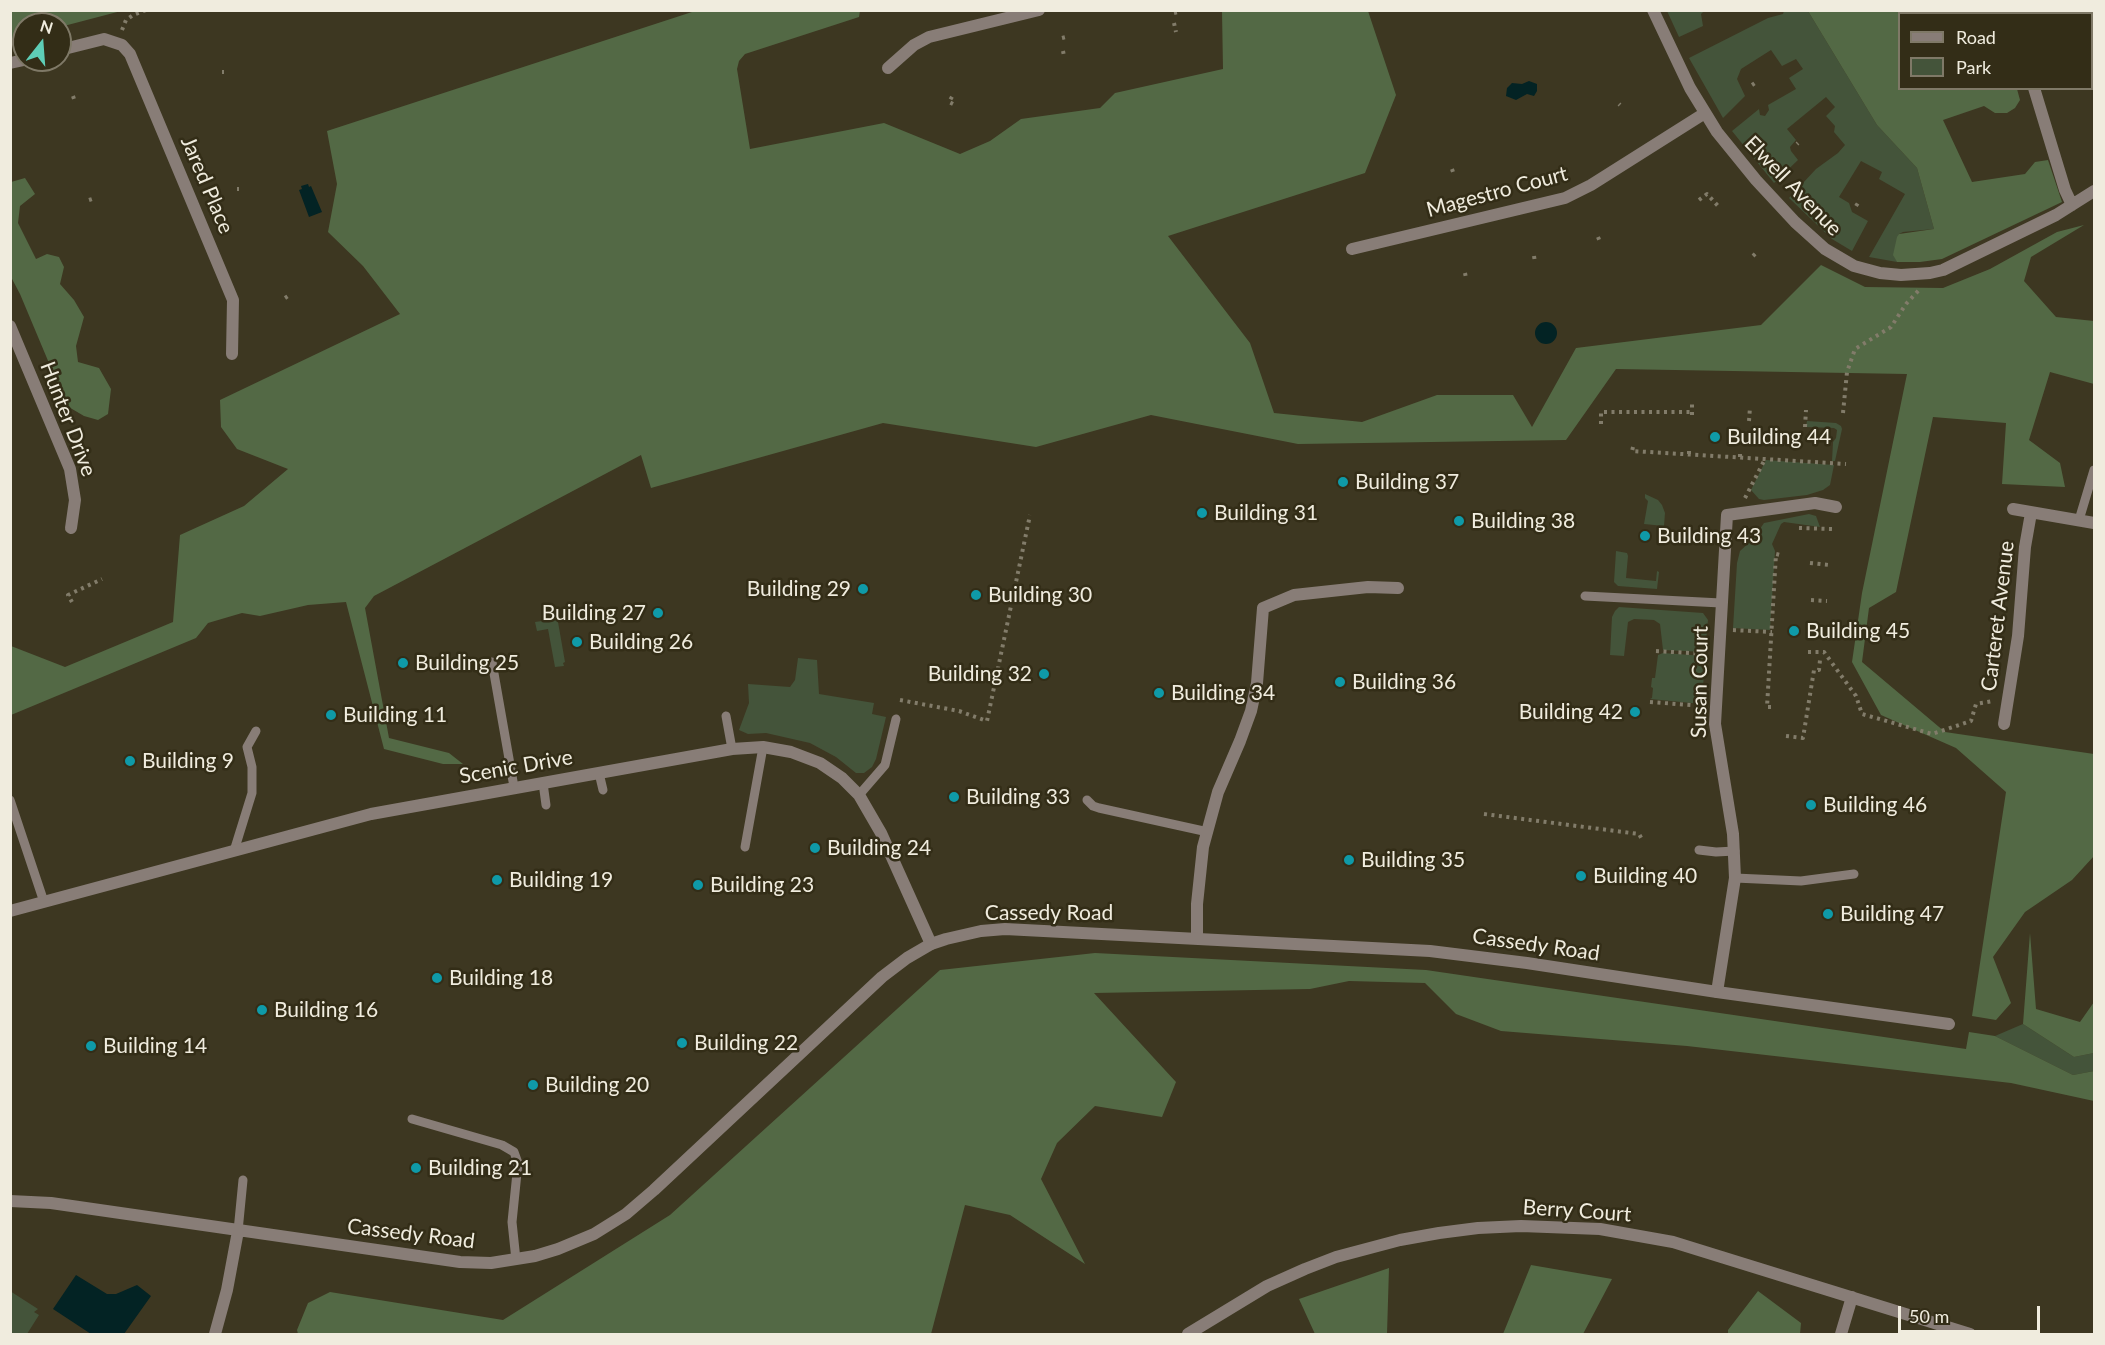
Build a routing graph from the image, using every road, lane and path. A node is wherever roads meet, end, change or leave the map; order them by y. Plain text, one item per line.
1 (147, 10) edge
2 (1039, 10) edge
3 (1653, 10) edge
4 (1174, 23) dead end
5 (1176, 32) dead end
6 (117, 42) junction
7 (72, 46) edge
8 (888, 68) dead end
9 (2035, 90) edge
10 (953, 95) dead end
11 (953, 104) dead end
12 (1704, 113) junction
13 (2094, 191) edge
14 (1699, 200) dead end
15 (2072, 205) junction
16 (1718, 206) dead end
17 (1352, 249) dead end
18 (1930, 273) junction
19 (10, 327) edge
20 (232, 354) dead end
21 (1692, 403) dead end
22 (1750, 407) dead end
23 (1806, 410) dead end
24 (1843, 413) dead end
25 (1749, 421) dead end
26 (1601, 424) dead end
27 (1805, 427) dead end
28 (1633, 447) dead end
29 (1689, 447) dead end
30 (1740, 450) dead end
31 (1689, 454) junction
32 (1740, 457) junction
33 (1765, 459) junction
34 (1846, 464) dead end
35 (2094, 470) edge
36 (1836, 507) dead end
37 (2013, 509) dead end
38 (2031, 513) junction
39 (1737, 514) junction
40 (1030, 515) dead end
41 (2079, 520) junction
42 (2094, 523) edge
43 (71, 528) dead end
44 (1799, 528) dead end
45 (1832, 529) dead end
46 (1780, 555) dead end
47 (1810, 563) dead end
48 (1829, 565) dead end
49 (102, 579) dead end
50 (1398, 588) dead end
51 (1585, 596) dead end
52 (1811, 600) dead end
53 (72, 602) dead end
54 (1827, 602) dead end
55 (1721, 603) junction
56 (1773, 605) junction
57 (1780, 605) dead end
58 (1720, 629) junction
59 (1772, 632) junction
60 (1656, 651) dead end
61 (1808, 652) dead end
62 (1719, 655) junction
63 (1770, 657) junction
64 (1778, 657) dead end
65 (1823, 659) dead end
66 (492, 662) dead end
67 (2008, 698) junction
68 (900, 700) dead end
69 (1650, 702) dead end
70 (1716, 707) junction
71 (1771, 707) dead end
72 (726, 716) dead end
73 (896, 719) dead end
74 (2004, 724) dead end
75 (256, 731) dead end
76 (1786, 736) dead end
77 (763, 747) junction
78 (732, 749) junction
79 (599, 772) junction
80 (543, 783) junction
81 (514, 788) junction
82 (603, 790) dead end
83 (859, 795) junction
84 (10, 800) edge
85 (1087, 801) dead end
86 (546, 805) dead end
87 (1484, 814) dead end
88 (1208, 832) junction
89 (1643, 841) dead end
90 (745, 847) dead end
91 (1699, 850) dead end
92 (234, 851) junction
93 (1735, 851) junction
94 (1854, 874) dead end
95 (1735, 878) junction
96 (44, 902) junction
97 (10, 911) edge
98 (1197, 937) junction
99 (931, 944) junction
100 (1717, 992) junction
101 (1949, 1024) dead end
102 (412, 1119) dead end
103 (243, 1180) dead end
104 (10, 1201) edge
105 (238, 1231) junction
106 (516, 1260) junction
107 (1852, 1297) junction
108 (215, 1335) edge
109 (1188, 1335) edge
110 (1841, 1335) edge
111 (1970, 1335) edge

1 - 6 path
2 - 8 street
3 - 12 street, Elwell Avenue
4 - 5 path
6 - 7 street
6 - 20 street, Jared Place
9 - 15 street
10 - 11 path
12 - 17 street, Magestro Court
12 - 18 street, Elwell Avenue
13 - 15 street, Elwell Avenue
14 - 16 path
15 - 18 street, Elwell Avenue
18 - 24 path
19 - 43 street, Hunter Drive
21 - 26 path
22 - 25 path
23 - 27 path
28 - 31 path
29 - 31 path
30 - 32 path
31 - 32 path
32 - 33 path
33 - 34 path
33 - 39 path
35 - 41 lane
36 - 39 street
37 - 38 street
38 - 41 street
38 - 67 street, Carteret Avenue
39 - 55 street, Susan Court
40 - 68 path
41 - 42 street
44 - 45 path
46 - 56 path
47 - 48 path
49 - 53 path
50 - 88 street
51 - 55 lane
52 - 54 path
55 - 58 street, Susan Court
56 - 57 path
56 - 59 path
58 - 59 path
58 - 62 street, Susan Court
59 - 63 path
60 - 62 path
61 - 67 path
62 - 70 street, Susan Court
63 - 64 path
63 - 71 path
65 - 76 path
66 - 81 lane
67 - 74 street, Carteret Avenue
69 - 70 path
70 - 93 street, Susan Court
72 - 78 lane
73 - 83 lane
75 - 92 lane
77 - 78 street, Scenic Drive
77 - 83 street, Scenic Drive
77 - 90 lane
78 - 79 street, Scenic Drive
79 - 80 street, Scenic Drive
79 - 82 lane
80 - 81 street, Scenic Drive
80 - 86 lane
81 - 92 street, Scenic Drive
83 - 99 street, Scenic Drive
84 - 96 lane
85 - 88 lane
87 - 89 path
88 - 98 street
91 - 93 lane
92 - 96 street, Scenic Drive
93 - 95 street, Susan Court
94 - 95 lane
95 - 100 street, Susan Court
96 - 97 street, Scenic Drive
98 - 99 street, Cassedy Road
98 - 100 street, Cassedy Road
99 - 106 street, Cassedy Road
100 - 101 street, Cassedy Road
102 - 106 lane
103 - 105 lane
104 - 105 street, Cassedy Road
105 - 106 street, Cassedy Road
105 - 108 street
107 - 109 street, Berry Court
107 - 110 street
107 - 111 street, Berry Court

